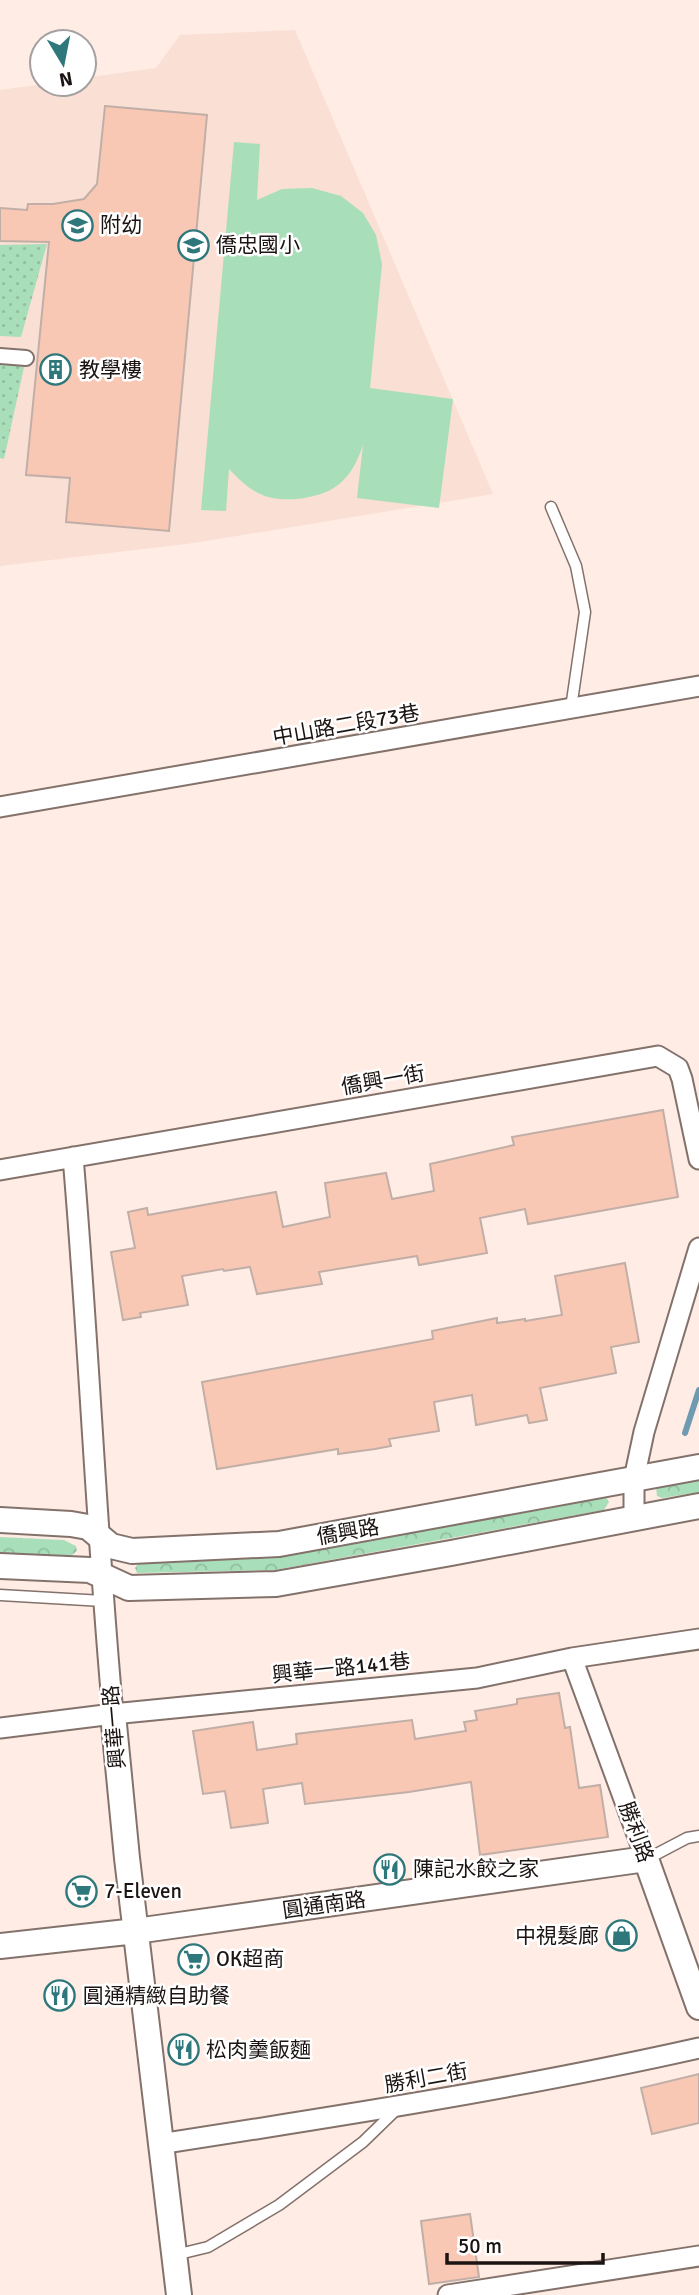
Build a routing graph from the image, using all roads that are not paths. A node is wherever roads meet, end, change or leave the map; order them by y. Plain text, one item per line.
1 (0, 356) edge
2 (26, 358) dead end
3 (551, 507) dead end
4 (699, 686) edge
5 (571, 709) junction
6 (0, 807) edge
7 (73, 1157) junction
8 (699, 1159) edge
9 (0, 1170) edge
10 (699, 1248) edge
11 (699, 1467) edge
12 (634, 1479) junction
13 (699, 1506) edge
14 (634, 1518) junction
15 (0, 1520) edge
16 (100, 1537) junction
17 (0, 1566) edge
18 (101, 1575) junction
19 (0, 1595) edge
20 (103, 1601) junction
21 (699, 1639) edge
22 (572, 1658) junction
23 (113, 1714) junction
24 (0, 1728) edge
25 (699, 1836) edge
26 (646, 1859) junction
27 (136, 1931) junction
28 (0, 1946) edge
29 (699, 2007) edge
30 (699, 2048) edge
31 (400, 2106) junction
32 (160, 2144) junction
33 (174, 2255) junction
34 (699, 2256) edge
35 (543, 2288) edge
36 (179, 2295) edge
37 (448, 2295) edge

1 - 2 street
3 - 5 lane
4 - 5 street, 中山路二段73巷
5 - 6 street, 中山路二段73巷
7 - 8 street, 僑興一街
7 - 9 street, 僑興一街
7 - 16 street, 興華一路
10 - 12 street
11 - 12 street, 僑興路
12 - 14 street
12 - 16 street, 僑興路
13 - 14 street, 僑興路
14 - 18 street, 僑興路
15 - 16 street, 僑興路
16 - 18 street, 興華一路
17 - 18 street, 僑興路
18 - 20 street, 興華一路
19 - 20 lane
20 - 23 street, 興華一路
21 - 22 street, 興華一路141巷
22 - 23 street, 興華一路141巷
22 - 26 street, 勝利路
23 - 24 street, 興華一路141巷
23 - 27 street, 興華一路
25 - 26 lane
26 - 27 street, 圓通南路
26 - 29 street, 勝利路
27 - 28 street, 圓通南路
27 - 32 street, 興華一路
30 - 31 street, 勝利二街
31 - 32 street, 勝利二街
31 - 33 lane
32 - 33 street, 興華一路
33 - 36 street, 興華一路
34 - 35 street
35 - 37 street

